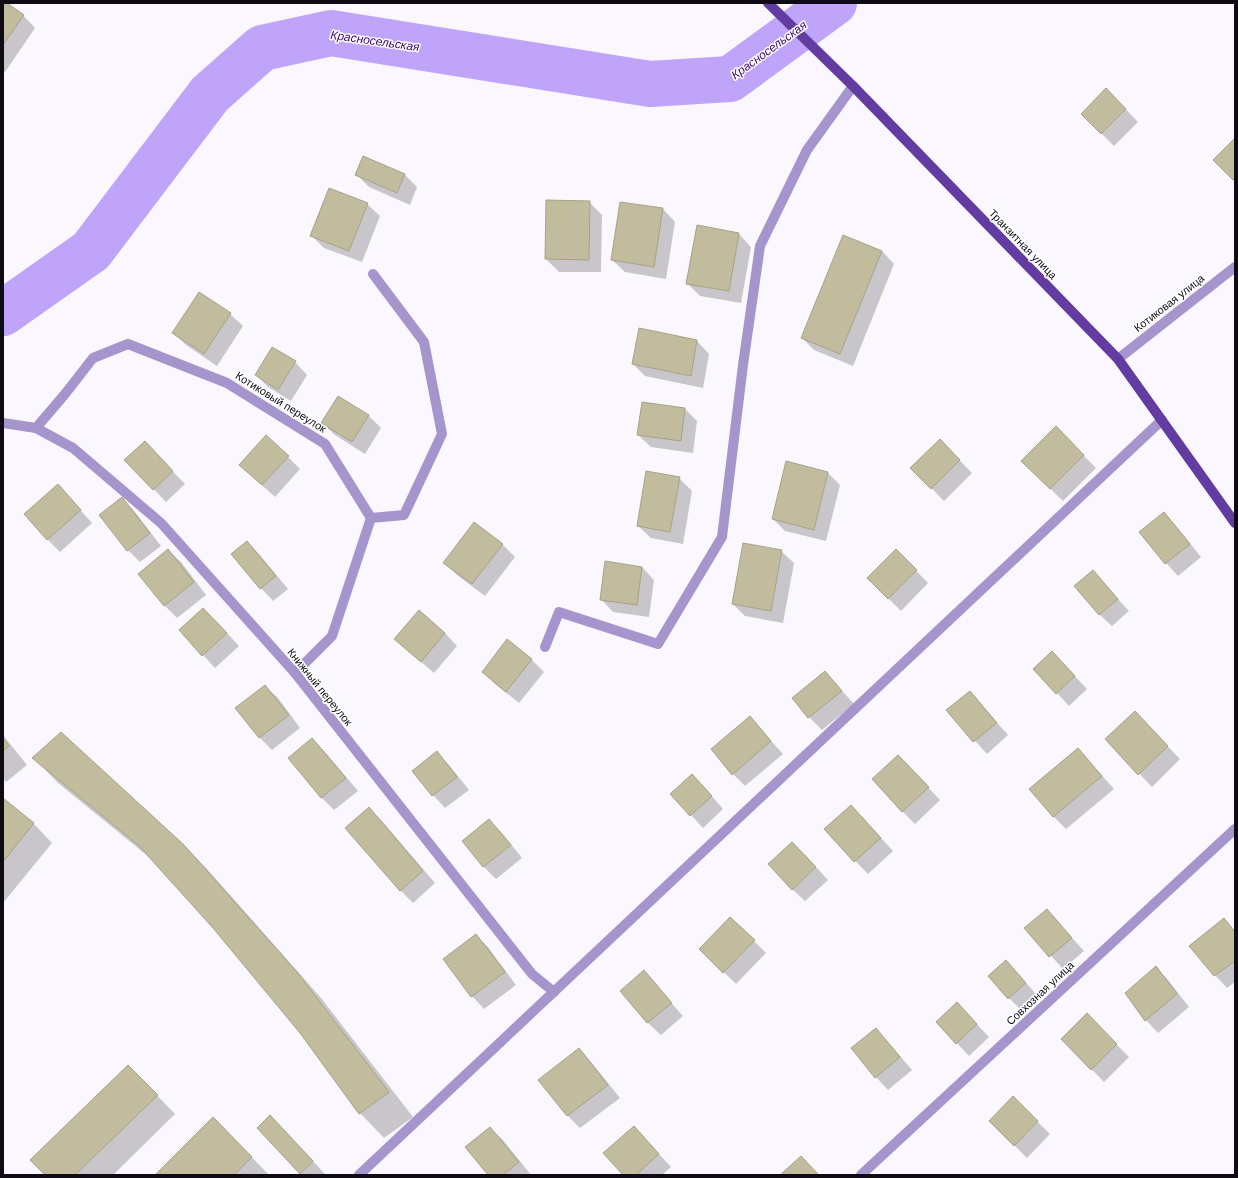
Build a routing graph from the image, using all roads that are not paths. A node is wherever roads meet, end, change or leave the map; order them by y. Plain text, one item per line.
1 (768, 3) edge
2 (853, 86) junction
3 (1235, 267) edge
4 (373, 274) dead end
5 (1118, 359) junction
6 (1162, 420) junction
7 (3, 423) edge
8 (36, 428) junction
9 (371, 518) junction
10 (1235, 523) edge
11 (545, 647) dead end
12 (295, 673) junction
13 (1235, 829) edge
14 (554, 992) junction
15 (359, 1175) edge
16 (861, 1175) edge

1 - 2 main road, Транзитная улица
2 - 5 main road, Транзитная улица
2 - 11 street
3 - 5 street, Котиковая улица
4 - 9 street
5 - 6 main road, Транзитная улица
6 - 10 main road, Транзитная улица
6 - 14 street
7 - 8 street
8 - 9 street, Котиковый переулок
8 - 12 street, Книжный переулок
9 - 12 street
12 - 14 street, Книжный переулок
13 - 16 street, Совхозная улица
14 - 15 street

